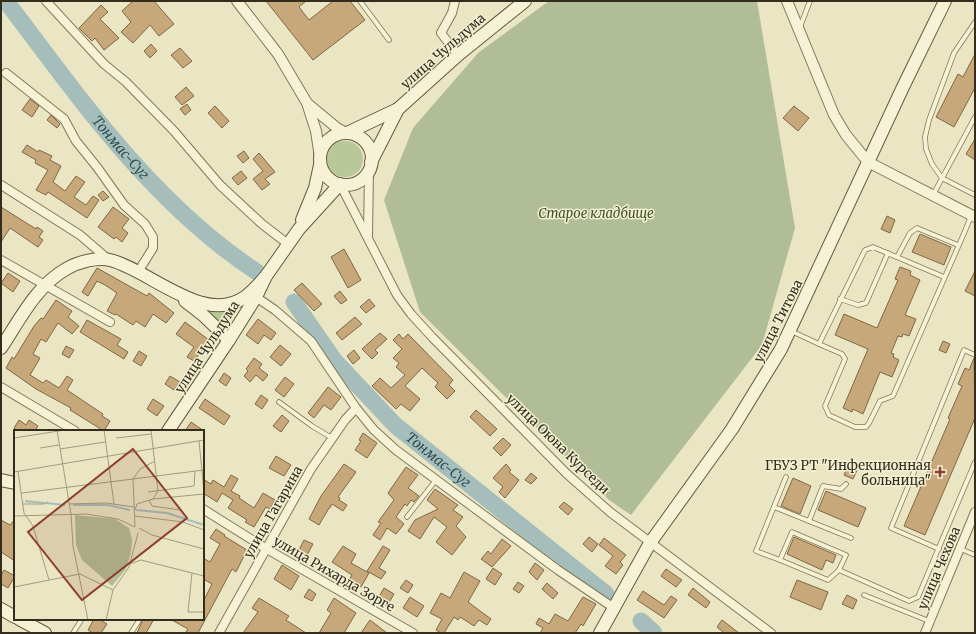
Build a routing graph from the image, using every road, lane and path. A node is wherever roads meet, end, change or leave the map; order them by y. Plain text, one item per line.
1 (46, 1) edge
2 (237, 1) edge
3 (360, 1) edge
4 (455, 1) edge
5 (525, 1) edge
6 (787, 1) edge
7 (810, 1) edge
8 (946, 1) edge
9 (975, 22) edge
10 (799, 30) junction
11 (389, 40) dead end
12 (458, 55) junction
13 (6, 73) dead end
14 (307, 103) junction
15 (398, 108) junction
16 (975, 117) edge
17 (347, 133) junction
18 (320, 161) junction
19 (868, 162) junction
20 (370, 166) junction
21 (942, 178) junction
22 (340, 184) junction
23 (1, 185) edge
24 (933, 196) junction
25 (975, 196) edge
26 (973, 216) edge
27 (299, 229) junction
28 (368, 236) junction
29 (288, 244) junction
30 (958, 245) junction
31 (888, 253) junction
32 (897, 257) junction
33 (1, 260) edge
34 (109, 260) junction
35 (138, 272) junction
36 (266, 276) junction
37 (944, 277) junction
38 (45, 285) junction
39 (169, 289) junction
40 (256, 297) junction
41 (840, 299) junction
42 (110, 322) dead end
43 (791, 331) junction
44 (229, 340) junction
45 (819, 344) junction
46 (1, 348) edge
47 (975, 355) edge
48 (1, 387) edge
49 (279, 402) dead end
50 (356, 408) junction
51 (73, 430) edge
52 (169, 430) edge
53 (332, 438) junction
54 (975, 462) edge
55 (786, 477) dead end
56 (1, 480) edge
57 (436, 480) junction
58 (14, 483) edge
59 (846, 484) dead end
60 (774, 507) junction
61 (204, 510) edge
62 (975, 512) edge
63 (407, 517) dead end
64 (809, 521) junction
65 (851, 538) dead end
66 (650, 542) junction
67 (265, 548) junction
68 (939, 548) junction
69 (961, 549) dead end
70 (975, 555) edge
71 (780, 560) junction
72 (839, 570) junction
73 (864, 595) dead end
74 (614, 608) junction
75 (1, 609) edge
76 (14, 616) edge
77 (21, 620) edge
78 (81, 620) edge
79 (139, 620) edge
80 (929, 621) junction
81 (45, 633) edge
82 (73, 633) edge
83 (131, 633) edge
84 (219, 633) edge
85 (413, 633) edge
86 (600, 633) edge
87 (771, 633) edge
88 (925, 633) edge

1 - 29 street
2 - 14 street
3 - 11 lane
4 - 12 street
5 - 12 main road, улица Чульдума
6 - 10 street
7 - 10 lane
8 - 19 main road, улица Титова
9 - 21 lane
10 - 19 street
12 - 15 main road, улица Чульдума
13 - 35 street
14 - 17 street
14 - 18 street
15 - 17 main road, улица Чульдума
15 - 20 main road, улица Чульдума
16 - 21 lane
17 - 18 main road
17 - 20 main road
18 - 22 main road
18 - 27 main road, улица Чульдума
19 - 24 street
19 - 43 main road, улица Титова
20 - 22 main road
20 - 28 street, улица Оюна Курседи
21 - 24 lane
21 - 25 lane
22 - 27 main road, улица Чульдума
22 - 28 street, улица Оюна Курседи
23 - 34 street
24 - 26 street
26 - 30 lane
27 - 29 main road, улица Чульдума
28 - 66 street, улица Оюна Курседи
29 - 36 main road, улица Чульдума
30 - 32 lane
30 - 37 lane
31 - 32 lane
31 - 41 lane
31 - 41 lane
32 - 37 lane
33 - 38 street
34 - 35 main road, улица Чульдума
34 - 38 main road, улица Чульдума
35 - 39 main road, улица Чульдума
36 - 39 main road, улица Чульдума
36 - 40 main road, улица Чульдума
37 - 45 lane
38 - 42 street
38 - 46 main road, улица Чульдума
39 - 44 main road
40 - 44 main road, улица Чульдума
40 - 50 street
41 - 45 lane
43 - 45 lane
43 - 66 main road, улица Титова
44 - 52 main road, улица Чульдума
47 - 68 lane
48 - 51 street
49 - 53 lane
50 - 53 street, улица Гагарина
50 - 57 street
53 - 67 street, улица Гагарина
54 - 68 lane
55 - 60 lane
56 - 58 main road
57 - 63 lane
57 - 74 street
59 - 64 lane
60 - 64 lane
60 - 71 lane
61 - 67 street, улица Рихарда Зорге
62 - 80 street, улица Чехова
64 - 65 lane
66 - 74 main road, улица Титова
66 - 87 street, улица Оюна Курседи
67 - 84 street, улица Гагарина
67 - 85 street, улица Рихарда Зорге
68 - 72 lane
69 - 70 lane
71 - 72 lane
71 - 72 lane
73 - 80 lane
74 - 86 main road, улица Титова
75 - 76 main road
77 - 81 main road
78 - 82 lane
79 - 83 lane
80 - 88 street, улица Чехова

